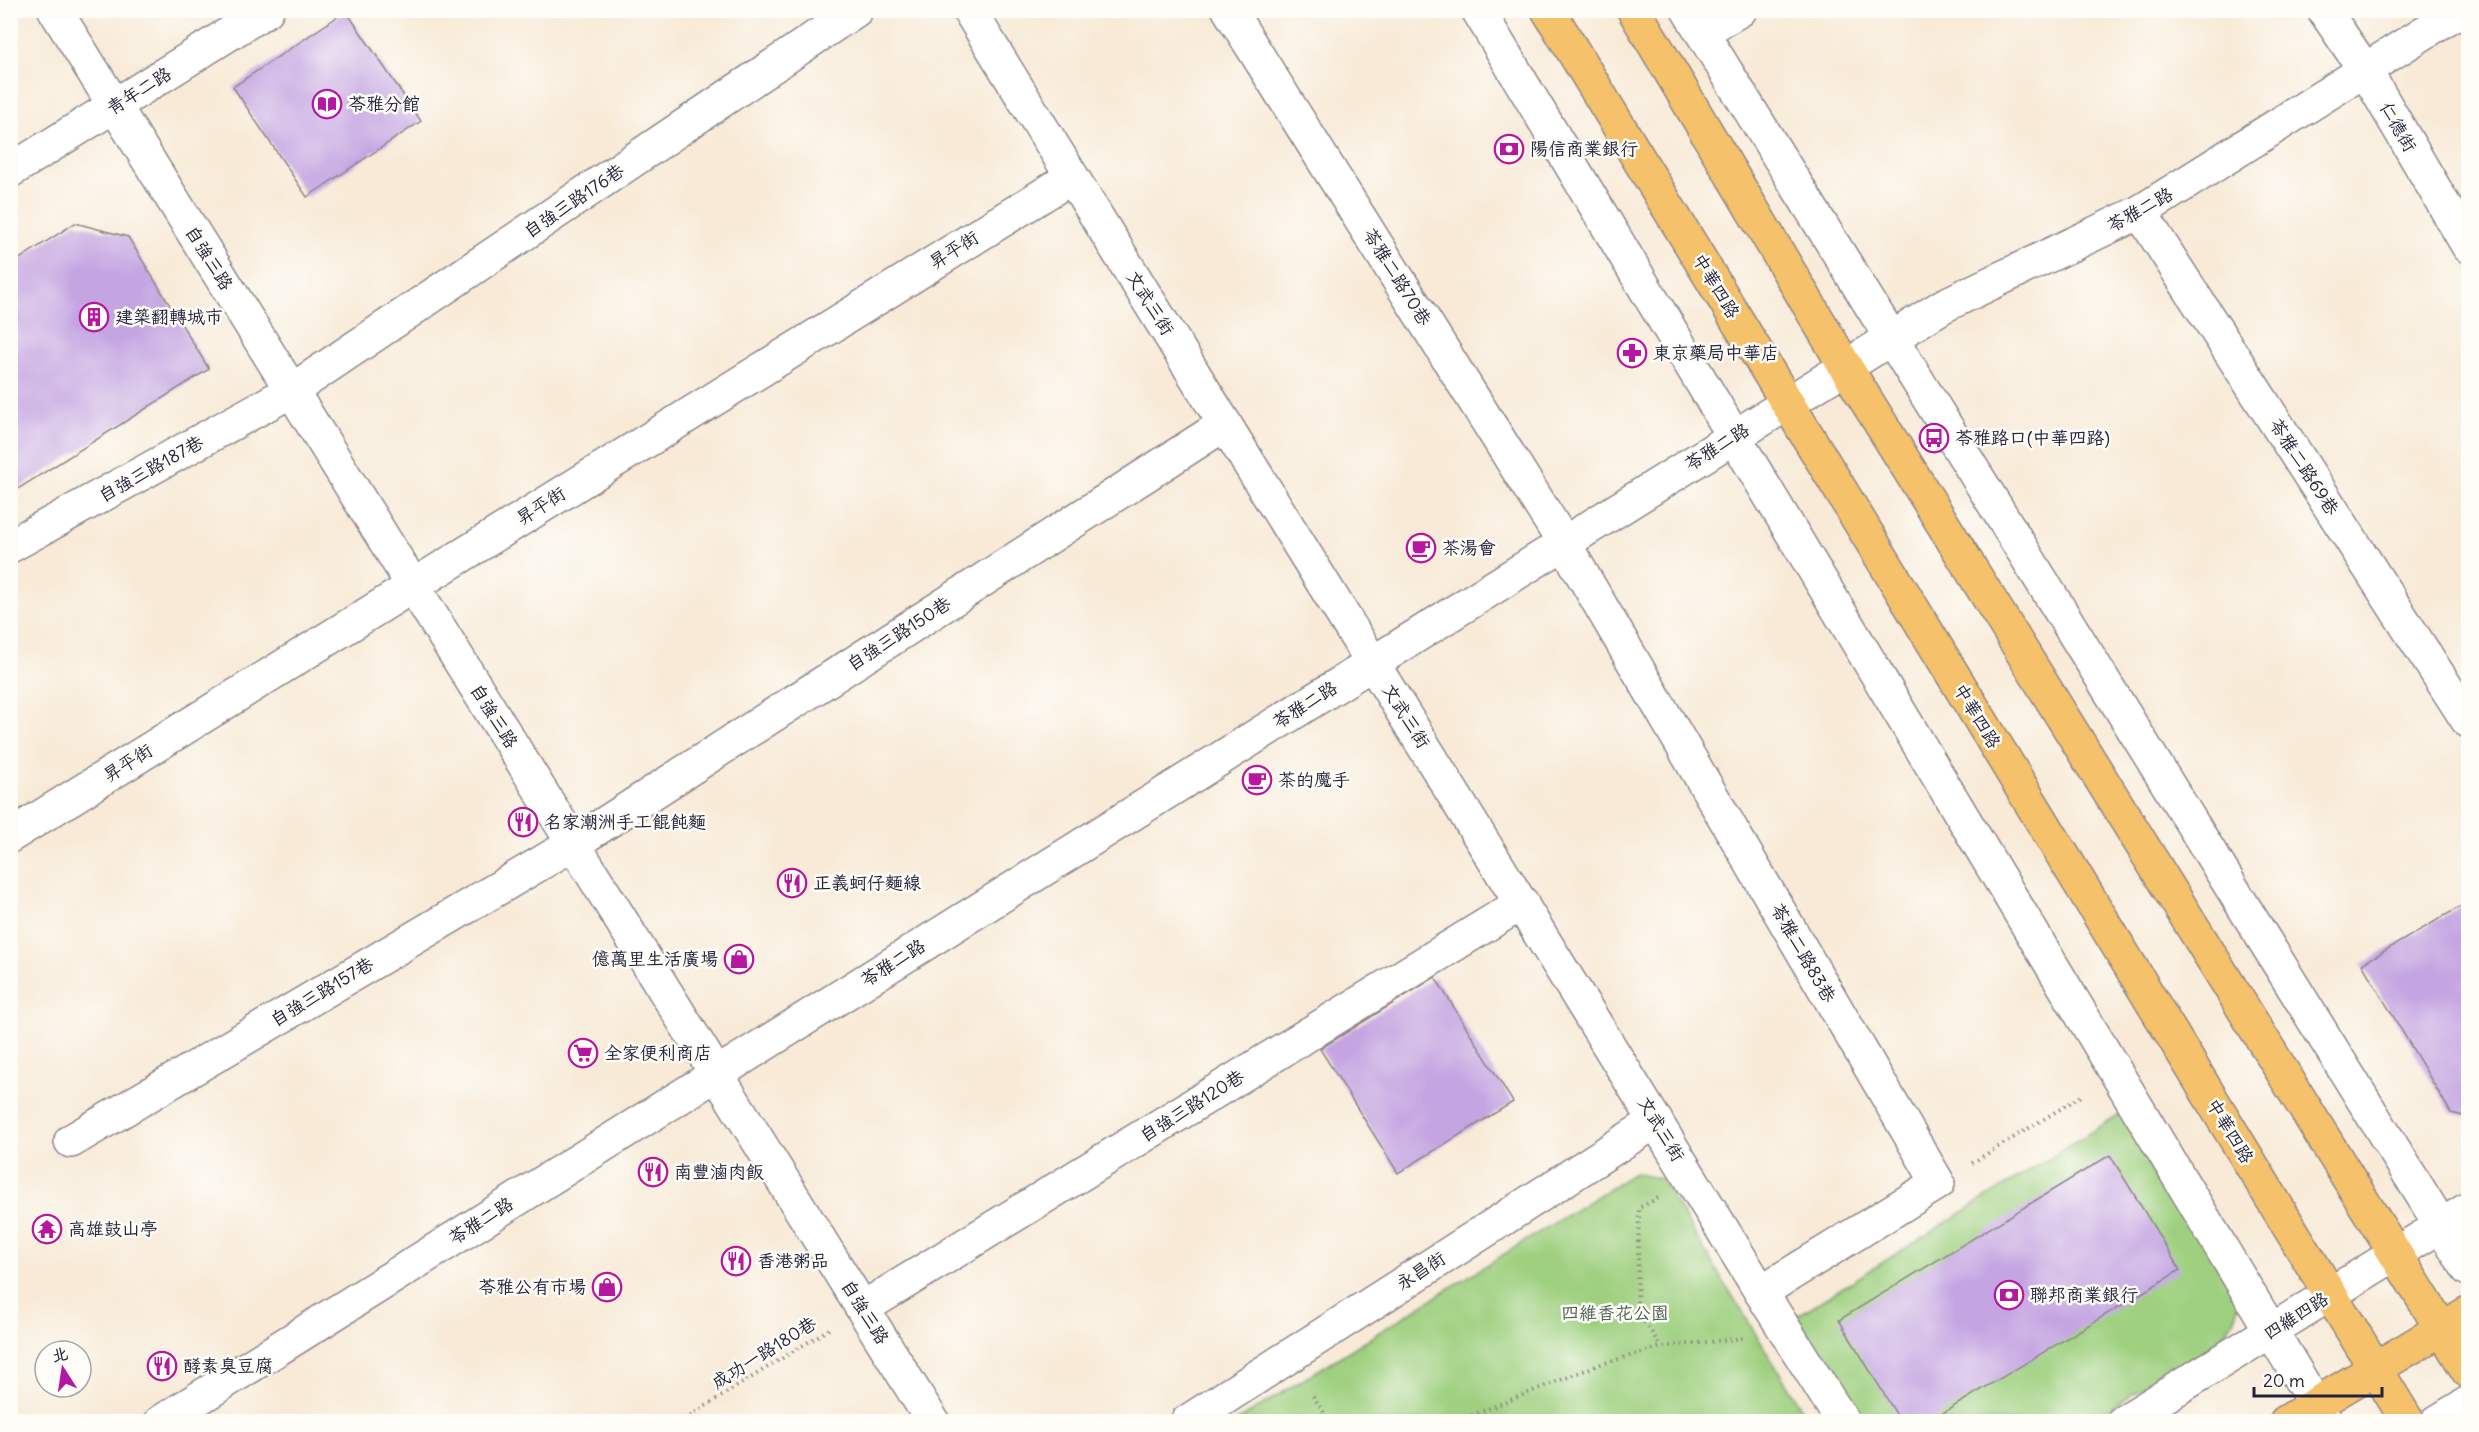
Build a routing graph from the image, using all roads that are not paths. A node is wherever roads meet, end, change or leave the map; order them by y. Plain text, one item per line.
1 (55, 10) edge
2 (267, 10) edge
3 (856, 10) edge
4 (969, 10) edge
5 (1229, 10) edge
6 (1478, 10) edge
7 (1548, 10) edge
8 (1634, 10) edge
9 (1740, 10) edge
10 (2324, 10) edge
11 (2460, 10) edge
12 (1695, 21) edge
13 (2365, 70) junction
14 (114, 106) junction
15 (10, 171) edge
16 (1072, 177) junction
17 (2140, 212) junction
18 (2469, 246) edge
19 (1891, 338) junction
20 (1845, 366) junction
21 (291, 391) junction
22 (1787, 404) junction
23 (1224, 424) junction
24 (1733, 437) junction
25 (1564, 543) junction
26 (10, 546) edge
27 (413, 586) junction
28 (1373, 663) junction
29 (2469, 721) edge
30 (10, 836) edge
31 (573, 844) junction
32 (1522, 903) junction
33 (717, 1074) junction
34 (1656, 1120) junction
35 (71, 1141) dead end
36 (2455, 1217) edge
37 (2397, 1253) junction
38 (2469, 1269) edge
39 (1761, 1292) junction
40 (2330, 1294) junction
41 (863, 1308) junction
42 (2455, 1320) edge
43 (2271, 1331) junction
44 (2375, 1368) junction
45 (2469, 1371) edge
46 (2469, 1403) edge
47 (2321, 1413) edge
48 (161, 1422) edge
49 (933, 1422) edge
50 (1187, 1422) edge
51 (1843, 1422) edge
52 (2123, 1422) edge
53 (2286, 1422) edge
54 (2408, 1422) edge
55 (2437, 1422) edge

1 - 14 street, 自強三路
2 - 14 street, 青年二路
3 - 21 street, 自強三路176巷
4 - 16 street, 文武三街
5 - 25 street, 苓雅二路70巷
6 - 24 street
7 - 22 main road, 中華四路
8 - 20 main road
9 - 12 street
10 - 13 street, 仁德街
11 - 13 street, 苓雅二路
12 - 19 street
13 - 17 street, 苓雅二路
13 - 18 street, 仁德街
14 - 15 street, 青年二路
14 - 21 street, 自強三路
16 - 23 street, 文武三街
16 - 27 street, 昇平街
17 - 19 street, 苓雅二路
17 - 29 street, 苓雅二路69巷
19 - 20 street, 苓雅二路
19 - 36 street
20 - 22 street, 苓雅二路
20 - 37 main road
21 - 26 street, 自強三路187巷
21 - 27 street, 自強三路
22 - 24 street, 苓雅二路
22 - 40 main road, 中華四路
23 - 28 street, 文武三街
23 - 31 street, 自強三路150巷
24 - 25 street, 苓雅二路
24 - 43 street
25 - 28 street, 苓雅二路
25 - 39 street, 苓雅二路83巷
27 - 30 street, 昇平街
27 - 31 street, 自強三路
28 - 32 street, 文武三街
28 - 33 street, 苓雅二路
31 - 33 street, 自強三路
31 - 35 street, 自強三路157巷
32 - 34 street, 文武三街
32 - 41 street, 自強三路120巷
33 - 41 street, 自強三路
33 - 48 street, 苓雅二路
34 - 39 street, 文武三街
34 - 50 street, 永昌街
36 - 37 street, 四維四路
36 - 38 street
37 - 40 street, 四維四路
37 - 42 main road
39 - 51 street, 文武三街
40 - 43 street, 四維四路
40 - 44 main road, 中華四路
41 - 49 street, 自強三路
42 - 44 main road
42 - 45 main road
43 - 47 street
43 - 52 street, 四維四路
44 - 47 main road
44 - 54 main road, 中華四路
46 - 55 street
47 - 53 main road

